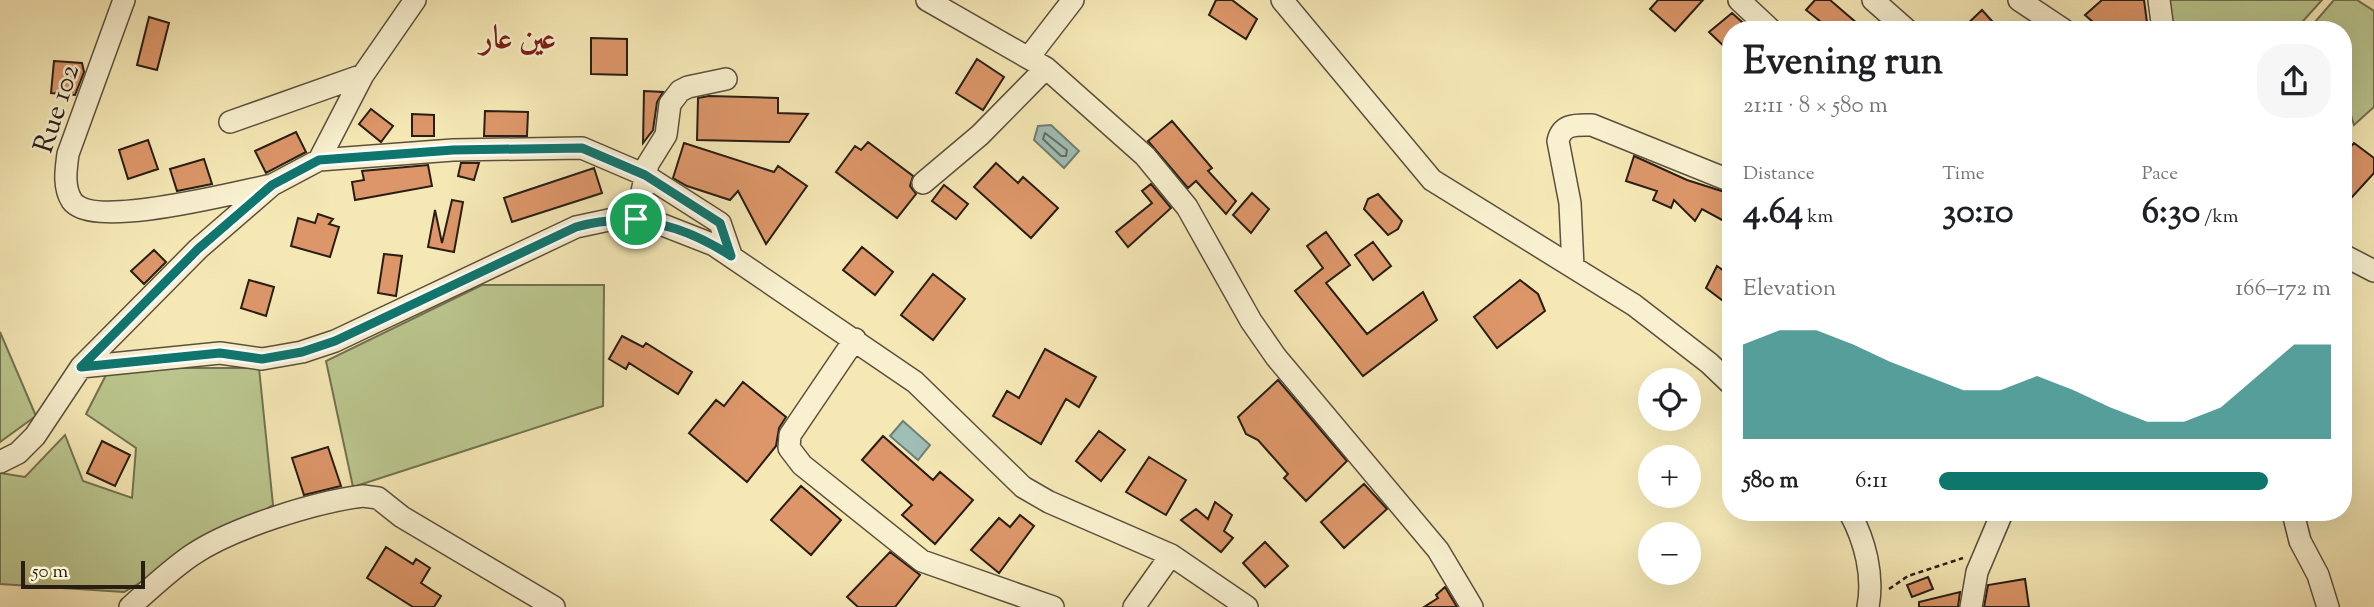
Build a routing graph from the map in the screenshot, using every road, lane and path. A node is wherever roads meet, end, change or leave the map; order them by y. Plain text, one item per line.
1 (124, 0) edge
2 (415, 0) edge
3 (927, 0) edge
4 (1073, 0) edge
5 (1282, 0) edge
6 (1739, 0) edge
7 (1873, 0) edge
8 (2020, 0) edge
9 (2159, 0) edge
10 (1761, 21) edge
11 (1897, 21) edge
12 (2050, 21) edge
13 (2162, 21) edge
14 (1038, 62) junction
15 (363, 75) junction
16 (726, 79) dead end
17 (230, 122) dead end
18 (319, 160) junction
19 (645, 175) junction
20 (1722, 177) edge
21 (923, 183) dead end
22 (272, 185) junction
23 (636, 219) junction
24 (731, 256) junction
25 (2352, 260) edge
26 (1573, 267) junction
27 (2374, 271) edge
28 (855, 338) junction
29 (81, 367) junction
30 (1722, 375) edge
31 (0, 462) edge
32 (1854, 521) edge
33 (1998, 521) edge
34 (2295, 521) edge
35 (1984, 550) junction
36 (1171, 555) junction
37 (1868, 605) edge
38 (130, 607) edge
39 (554, 607) edge
40 (1053, 607) edge
41 (1134, 607) edge
42 (1247, 607) edge
43 (1472, 607) edge
44 (1971, 607) edge
45 (2328, 607) edge

1 - 22 street, Rue 102
2 - 15 street
3 - 14 street
4 - 14 street
5 - 26 street
6 - 10 street
7 - 11 street
8 - 12 street
9 - 13 street
14 - 21 street
14 - 43 street
15 - 17 street
15 - 18 street
16 - 19 street
18 - 19 street
18 - 22 street
19 - 23 street
19 - 24 street
20 - 26 street
22 - 29 street
23 - 24 street
23 - 29 street
24 - 28 street
25 - 27 street
26 - 30 street
28 - 36 street
28 - 40 street
29 - 31 street
32 - 37 street
33 - 35 street
34 - 45 street
35 - 37 path
35 - 44 street
36 - 41 street
36 - 42 street
38 - 39 street

